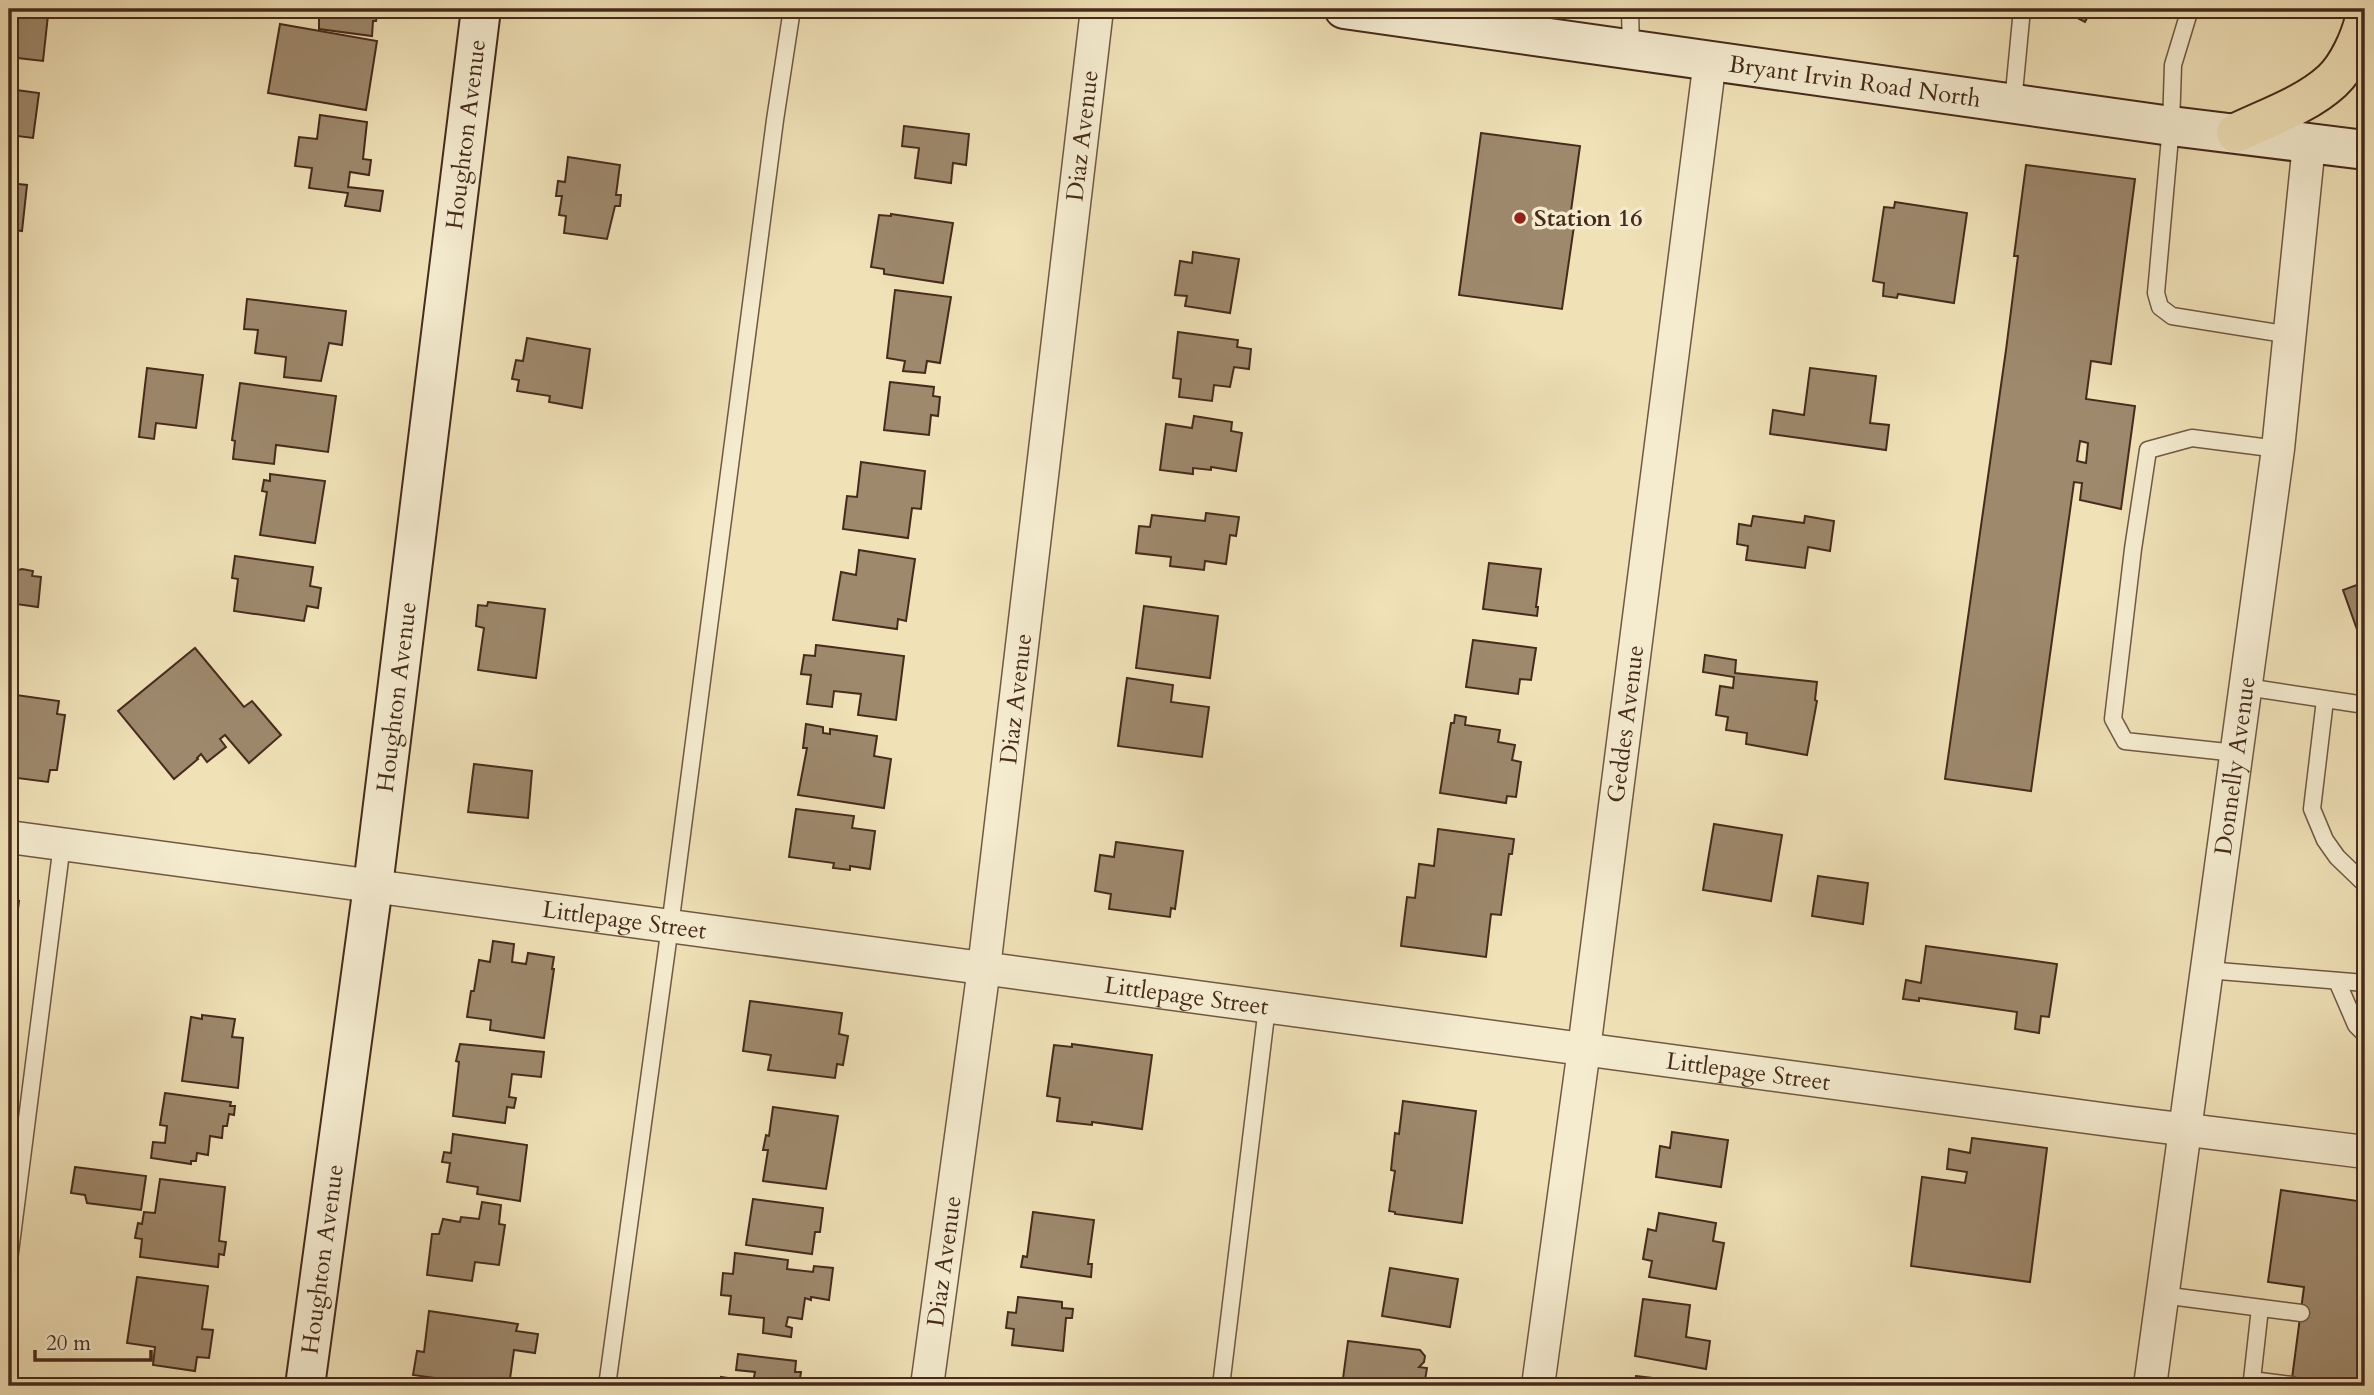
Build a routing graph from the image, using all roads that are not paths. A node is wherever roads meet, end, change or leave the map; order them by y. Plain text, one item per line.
1 (481, 9) edge
2 (792, 9) edge
3 (1097, 9) edge
4 (1344, 9) edge
5 (1630, 9) edge
6 (2022, 9) edge
7 (2190, 9) edge
8 (2365, 18) edge
9 (1631, 50) junction
10 (1710, 60) junction
11 (2013, 103) junction
12 (2171, 126) junction
13 (2236, 133) junction
14 (2309, 144) junction
15 (2365, 150) edge
16 (2290, 335) junction
17 (2278, 449) junction
18 (2246, 687) junction
19 (2325, 700) junction
20 (2365, 705) edge
21 (2236, 753) junction
22 (9, 837) edge
23 (62, 844) junction
24 (2365, 884) edge
25 (373, 886) junction
26 (670, 926) junction
27 (984, 968) junction
28 (2207, 970) junction
29 (2337, 981) junction
30 (2365, 983) edge
31 (1267, 1007) junction
32 (2365, 1034) edge
33 (1584, 1049) junction
34 (2184, 1130) junction
35 (2365, 1152) edge
36 (9, 1261) edge
37 (2162, 1295) junction
38 (2260, 1308) junction
39 (2301, 1313) dead end
40 (2251, 1383) edge
41 (2292, 1385) edge
42 (305, 1386) edge
43 (607, 1386) edge
44 (927, 1386) edge
45 (1221, 1386) edge
46 (1538, 1386) edge
47 (2150, 1386) edge

1 - 25 street, Houghton Avenue
2 - 26 lane
3 - 27 street, Diaz Avenue
4 - 9 street, Bryant Irvin Road North
5 - 9 lane
6 - 11 lane
7 - 12 lane
8 - 13 main road
9 - 10 street, Bryant Irvin Road North
10 - 11 street, Bryant Irvin Road North
10 - 33 street, Geddes Avenue
11 - 12 street, Bryant Irvin Road North
12 - 13 street, Bryant Irvin Road North
12 - 16 lane
13 - 14 street, Bryant Irvin Road North
14 - 15 street, Bryant Irvin Road North
14 - 16 street, Donnelly Avenue
16 - 17 street, Donnelly Avenue
17 - 18 street, Donnelly Avenue
17 - 21 lane
18 - 19 lane
18 - 21 street, Donnelly Avenue
19 - 20 lane
19 - 24 lane
21 - 28 street, Donnelly Avenue
22 - 23 street, Littlepage Street
23 - 25 street, Littlepage Street
23 - 36 lane
25 - 26 street, Littlepage Street
25 - 42 street, Houghton Avenue
26 - 27 street, Littlepage Street
26 - 43 lane
27 - 31 street, Littlepage Street
27 - 44 street, Diaz Avenue
28 - 29 lane
28 - 34 street, Donnelly Avenue
29 - 30 lane
29 - 32 lane
31 - 33 street, Littlepage Street
31 - 45 lane
33 - 34 street, Littlepage Street
33 - 46 street, Geddes Avenue
34 - 35 street, Littlepage Street
34 - 37 street, Donnelly Avenue
37 - 38 lane
37 - 47 street, Donnelly Avenue
38 - 39 lane
38 - 40 lane
40 - 41 lane

